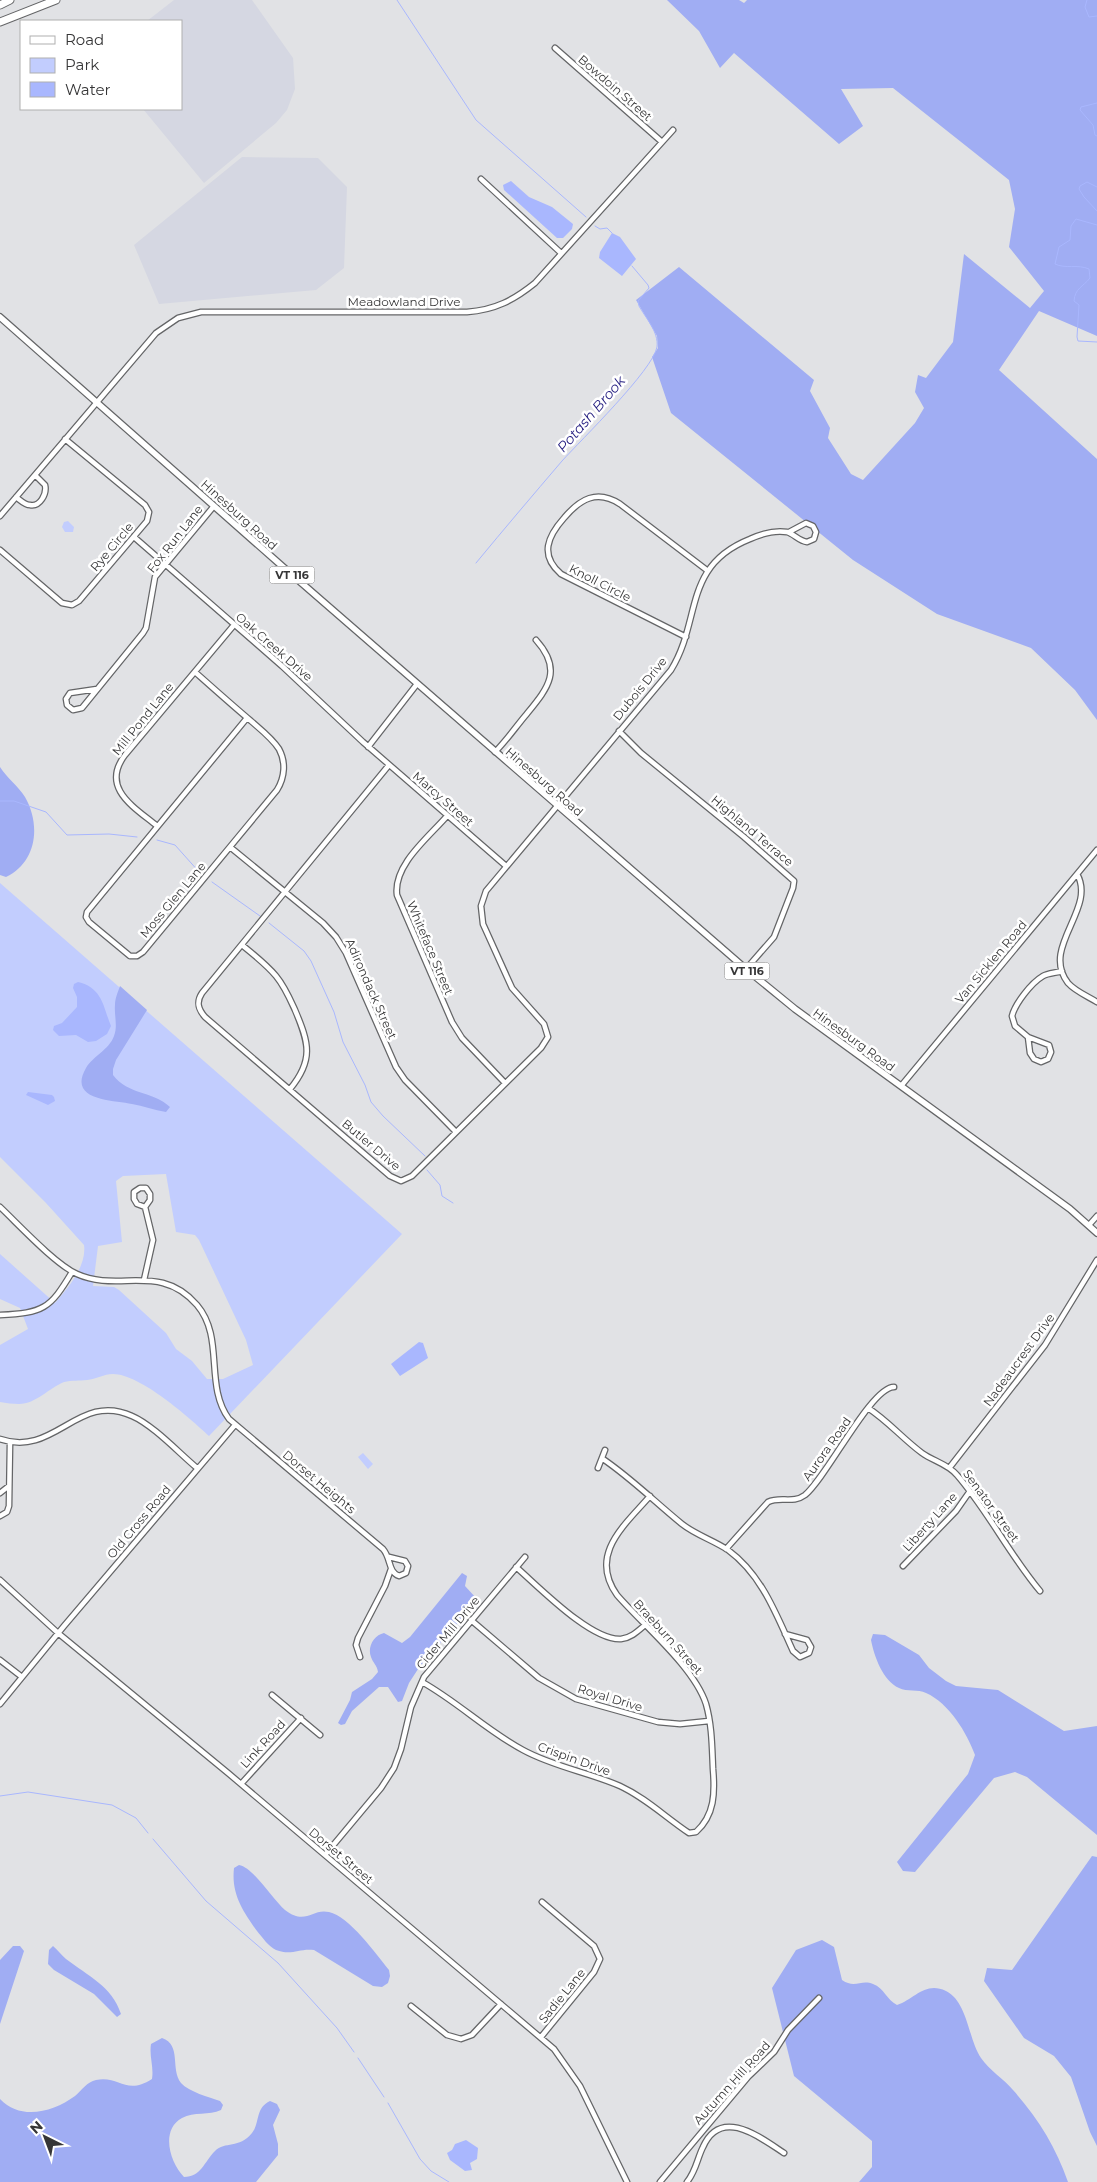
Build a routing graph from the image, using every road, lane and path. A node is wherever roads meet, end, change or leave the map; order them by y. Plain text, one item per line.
1 (10, 0) edge
2 (56, 0) edge
3 (0, 5) edge
4 (0, 22) edge
5 (555, 48) dead end
6 (673, 130) dead end
7 (662, 142) junction
8 (481, 179) dead end
9 (562, 253) junction
10 (0, 317) edge
11 (97, 402) junction
12 (65, 439) junction
13 (35, 475) junction
14 (16, 497) junction
15 (214, 506) junction
16 (0, 516) edge
17 (789, 532) junction
18 (134, 537) junction
19 (0, 550) edge
20 (165, 564) junction
21 (708, 571) junction
22 (234, 625) junction
23 (686, 637) junction
24 (536, 640) dead end
25 (195, 672) junction
26 (417, 684) junction
27 (97, 689) junction
28 (247, 718) junction
29 (620, 731) junction
30 (368, 747) junction
31 (496, 752) junction
32 (389, 765) junction
33 (557, 807) junction
34 (447, 816) junction
35 (157, 826) junction
36 (230, 847) junction
37 (1097, 850) edge
38 (506, 866) junction
39 (1077, 874) junction
40 (1086, 883) dead end
41 (285, 892) junction
42 (1074, 934) dead end
43 (242, 945) junction
44 (746, 970) junction
45 (1062, 971) junction
46 (1097, 1002) edge
47 (1028, 1037) junction
48 (505, 1083) junction
49 (901, 1086) junction
50 (290, 1089) junction
51 (456, 1132) junction
52 (0, 1207) edge
53 (145, 1207) junction
54 (1097, 1216) edge
55 (1089, 1226) junction
56 (1097, 1233) edge
57 (1097, 1260) edge
58 (72, 1272) junction
59 (144, 1280) junction
60 (0, 1315) edge
61 (894, 1387) dead end
62 (868, 1408) junction
63 (235, 1425) junction
64 (0, 1439) edge
65 (10, 1443) junction
66 (605, 1450) dead end
67 (603, 1459) junction
68 (950, 1467) junction
69 (197, 1468) junction
70 (598, 1468) dead end
71 (10, 1486) junction
72 (970, 1491) junction
73 (0, 1493) edge
74 (650, 1496) junction
75 (0, 1516) edge
76 (726, 1549) junction
77 (389, 1557) junction
78 (525, 1557) dead end
79 (903, 1566) dead end
80 (516, 1567) junction
81 (391, 1569) junction
82 (0, 1580) edge
83 (1040, 1591) dead end
84 (471, 1620) junction
85 (645, 1625) junction
86 (58, 1632) junction
87 (784, 1634) junction
88 (360, 1657) dead end
89 (0, 1660) edge
90 (22, 1677) junction
91 (422, 1682) junction
92 (272, 1695) dead end
93 (0, 1704) edge
94 (301, 1718) junction
95 (709, 1721) junction
96 (320, 1735) dead end
97 (241, 1784) junction
98 (696, 1832) joint
99 (325, 1855) junction
100 (542, 1902) dead end
101 (820, 1998) dead end
102 (501, 2004) junction
103 (411, 2006) dead end
104 (541, 2037) junction
105 (784, 2153) dead end
106 (627, 2182) edge
107 (660, 2182) edge
108 (687, 2182) edge

1 - 3 highway
2 - 4 highway
5 - 7 street, Bowdoin Street
6 - 7 street, Meadowland Drive
7 - 9 street, Meadowland Drive
8 - 9 street
9 - 11 street, Meadowland Drive
10 - 11 main road, Hinesburg Road / VT 116
11 - 12 street
11 - 15 main road, Hinesburg Road / VT 116
12 - 13 street
12 - 18 street, Rye Circle
13 - 14 street
13 - 14 street
14 - 16 street
15 - 20 street, Fox Run Lane
15 - 26 main road, Hinesburg Road / VT 116
17 - 17 street, Dubois Drive
17 - 21 street, Dubois Drive
18 - 19 street, Rye Circle
18 - 20 street, Oak Creek Drive
20 - 22 street, Oak Creek Drive
20 - 27 street, Fox Run Lane
21 - 23 street, Dubois Drive
21 - 23 street, Knoll Circle
22 - 25 street, Mill Pond Lane
22 - 30 street, Oak Creek Drive
23 - 29 street, Dubois Drive
24 - 31 street
25 - 28 street, Moss Glen Lane
25 - 35 street, Mill Pond Lane
26 - 30 street
26 - 31 main road, Hinesburg Road / VT 116
27 - 27 street, Fox Run Lane
28 - 35 street, Moss Glen Lane
28 - 36 street, Moss Glen Lane
29 - 33 street, Dubois Drive
29 - 44 street, Highland Terrace
30 - 32 street, Marcy Street
31 - 33 main road, Hinesburg Road / VT 116
32 - 34 street, Marcy Street
32 - 41 street, Butler Drive
33 - 38 street, Butler Drive
33 - 44 main road, Hinesburg Road / VT 116
34 - 38 street, Marcy Street
34 - 48 street, Whiteface Street
35 - 36 street, Moss Glen Lane
36 - 41 street, Adirondack Street
37 - 39 street, Van Sicklen Road
38 - 48 street, Butler Drive
39 - 40 street
39 - 49 street, Van Sicklen Road
41 - 43 street, Butler Drive
41 - 51 street, Adirondack Street
42 - 45 street
43 - 50 street
43 - 50 street, Butler Drive
44 - 49 main road, Hinesburg Road / VT 116
45 - 46 street
45 - 47 street
47 - 47 street
48 - 51 street, Butler Drive
49 - 55 main road, Hinesburg Road / VT 116
50 - 51 street, Butler Drive
52 - 58 street
53 - 53 street
53 - 59 street
54 - 55 street
55 - 56 main road, Hinesburg Road / VT 116
57 - 68 street, Nadeaucrest Drive
58 - 59 street, Dorset Heights
58 - 60 street
59 - 63 street, Dorset Heights
61 - 62 street, Aurora Road
62 - 68 street, Senator Street
62 - 76 street, Aurora Road
63 - 69 street, Old Cross Road
63 - 77 street, Dorset Heights
64 - 65 street
65 - 69 street
65 - 71 street
66 - 67 street
67 - 70 street
67 - 74 street
68 - 72 street, Senator Street
69 - 86 street, Old Cross Road
71 - 73 street
71 - 75 street
72 - 79 street, Liberty Lane
72 - 83 street, Senator Street
74 - 76 street
74 - 85 street, Braeburn Street
76 - 87 street
77 - 81 street
77 - 81 street, Dorset Heights
78 - 80 street, Cider Mill Drive
80 - 84 street, Cider Mill Drive
80 - 85 street
81 - 88 street
82 - 86 street, Dorset Street
84 - 91 street, Cider Mill Drive
84 - 95 street, Royal Drive
85 - 95 street, Braeburn Street
86 - 90 street, Old Cross Road
86 - 97 street, Dorset Street
87 - 87 street
89 - 90 street
90 - 93 street, Old Cross Road
91 - 98 street, Crispin Drive
91 - 99 street, Cider Mill Drive
92 - 94 street
94 - 96 street
94 - 97 street, Link Road
95 - 98 street, Braeburn Street
97 - 99 street, Dorset Street
99 - 102 street, Dorset Street
100 - 104 street, Sadie Lane
101 - 107 street, Autumn Hill Road
102 - 103 street
102 - 104 street, Dorset Street
104 - 106 street, Dorset Street
105 - 108 street

